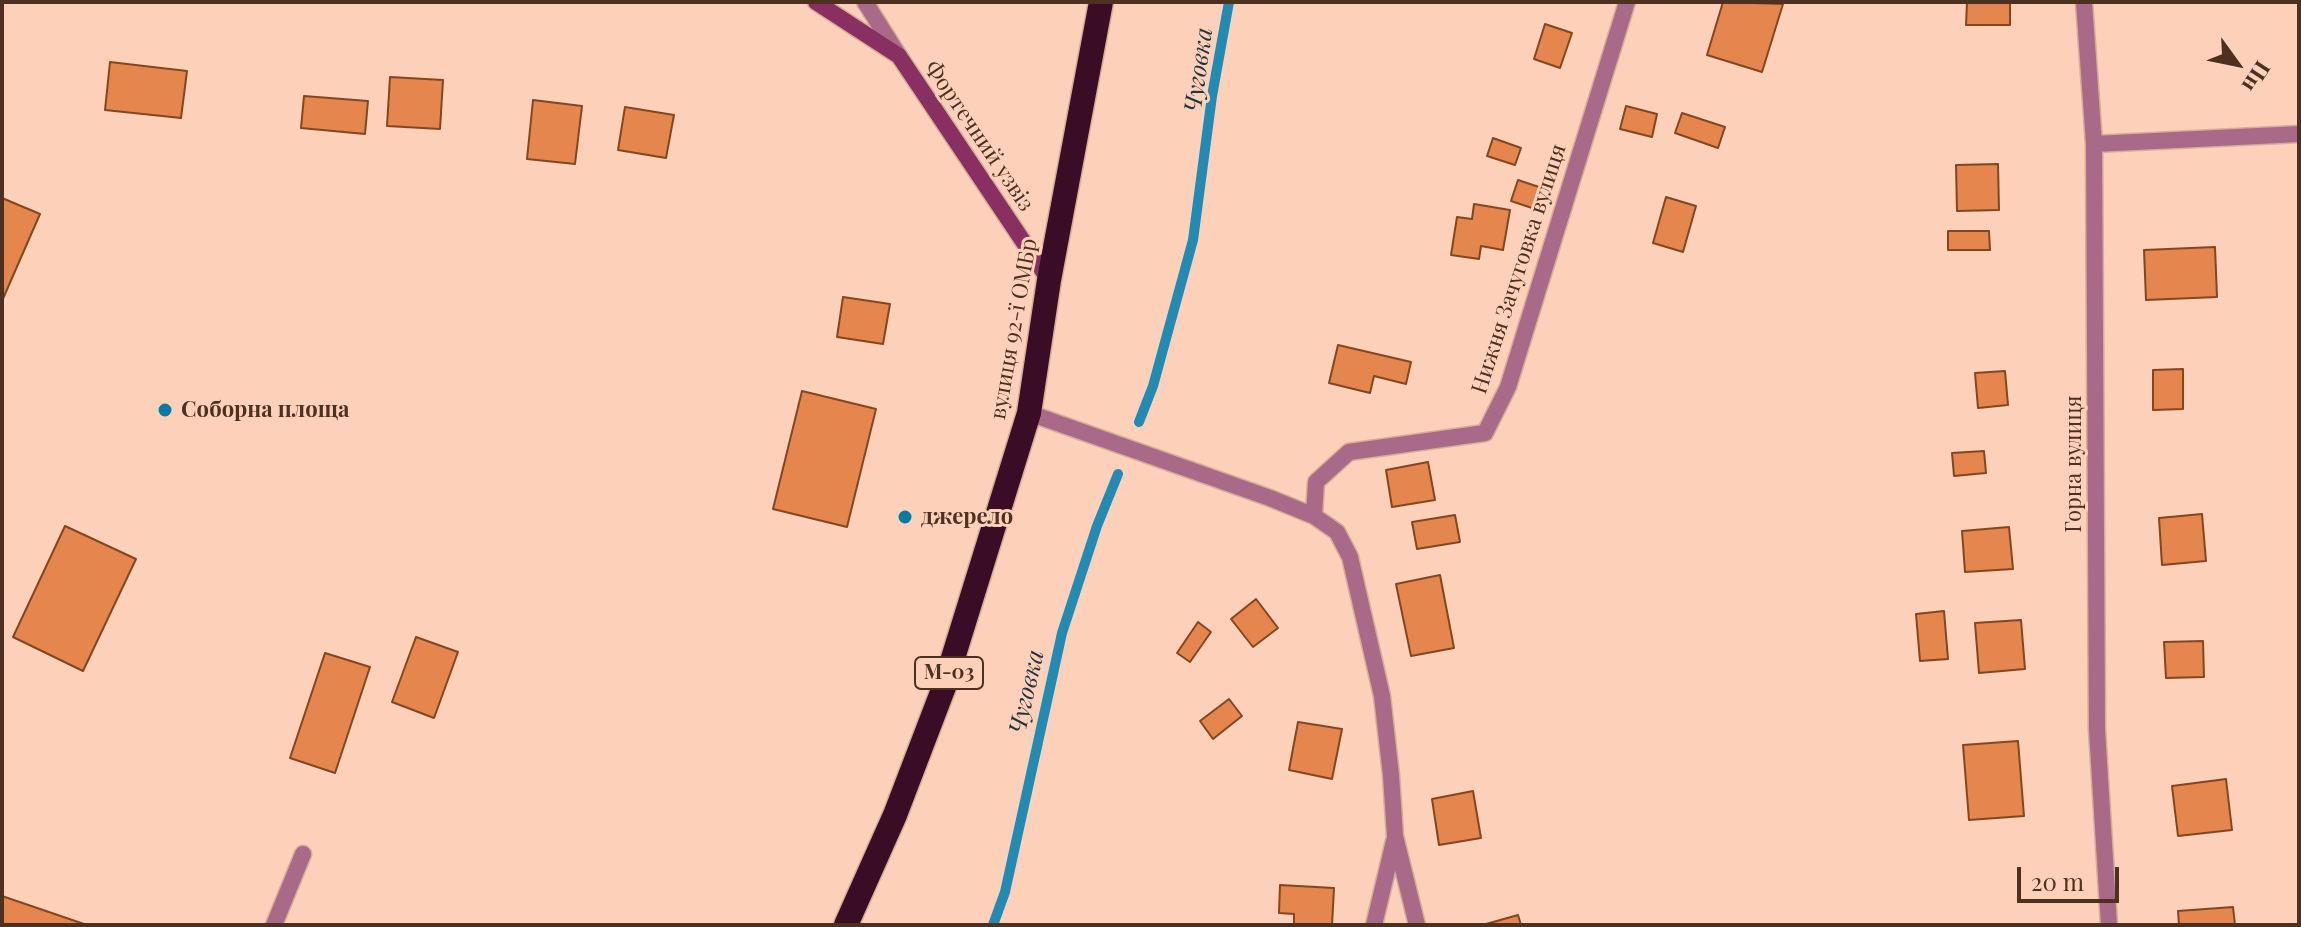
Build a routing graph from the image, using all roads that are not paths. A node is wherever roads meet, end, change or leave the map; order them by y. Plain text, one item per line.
1 (816, 2) edge
2 (865, 2) edge
3 (1101, 2) edge
4 (1627, 2) edge
5 (2084, 2) edge
6 (899, 56) junction
7 (2299, 134) edge
8 (2094, 144) junction
9 (1049, 280) junction
10 (1029, 413) junction
11 (1314, 516) junction
12 (1395, 836) junction
13 (303, 854) dead end
14 (274, 925) edge
15 (846, 925) edge
16 (1374, 925) edge
17 (1417, 925) edge
18 (2109, 925) edge

1 - 6 street, Фортечний узвіз
2 - 6 street, Фортечний узвіз
3 - 9 highway, вулиця 92-ї ОМБр / М-03
4 - 11 street, Нижня Зачуговка вулиця
5 - 8 street, Горна вулиця
6 - 9 street, Фортечний узвіз
7 - 8 street
8 - 18 street, Горна вулиця
9 - 10 highway, вулиця 92-ї ОМБр / М-03
10 - 11 street
10 - 15 highway, вулиця 92-ї ОМБр / М-03
11 - 12 street
12 - 16 street
12 - 17 street
13 - 14 street

